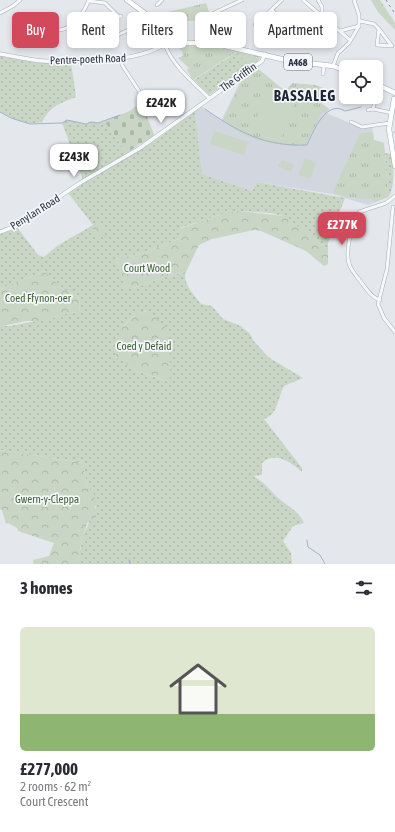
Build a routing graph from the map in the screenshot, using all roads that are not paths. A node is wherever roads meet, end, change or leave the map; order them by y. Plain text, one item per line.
1 (20, 0) edge
2 (89, 0) edge
3 (127, 0) edge
4 (242, 0) edge
5 (282, 0) edge
6 (303, 0) edge
7 (318, 0) edge
8 (354, 0) edge
9 (272, 10) joint
10 (83, 12) edge
11 (114, 12) edge
12 (144, 12) edge
13 (217, 12) edge
14 (270, 12) edge
15 (316, 12) edge
16 (322, 12) edge
17 (0, 13) edge
18 (360, 21) junction
19 (359, 26) junction
20 (337, 29) edge
21 (379, 29) junction
22 (340, 31) junction
23 (350, 40) junction
24 (187, 43) edge
25 (158, 48) edge
26 (166, 48) edge
27 (0, 54) edge
28 (265, 54) junction
29 (121, 59) junction
30 (324, 66) junction
31 (333, 66) junction
32 (339, 68) edge
33 (323, 74) dead end
34 (383, 86) edge
35 (143, 97) dead end
36 (394, 97) edge
37 (209, 98) junction
38 (374, 104) edge
39 (395, 107) edge
40 (373, 109) junction
41 (368, 110) dead end
42 (392, 113) junction
43 (351, 122) dead end
44 (390, 124) junction
45 (394, 156) edge
46 (395, 166) edge
47 (395, 196) edge
48 (393, 199) edge
49 (393, 207) dead end
50 (0, 232) edge
51 (380, 300) junction
52 (395, 332) edge

1 - 17 street
2 - 10 street
2 - 11 street
3 - 12 main road
4 - 13 street
5 - 9 street
6 - 15 street
7 - 16 street
8 - 18 street
9 - 14 street
18 - 19 street
18 - 21 street
19 - 22 street
19 - 23 street
20 - 22 street
21 - 21 street
22 - 23 street
23 - 31 street
24 - 28 main road, A468
25 - 29 street, Pentre-poeth Road
26 - 37 street
27 - 29 street, Pentre-poeth Road
28 - 30 main road, A468
28 - 37 street, The Griffin
29 - 35 street
30 - 31 main road, A468
30 - 33 street
31 - 32 main road, A468
34 - 36 main road
36 - 42 main road
37 - 50 street, Penylan Road
38 - 40 street
39 - 42 main road
40 - 41 street
40 - 42 street
42 - 44 main road
43 - 44 street
44 - 45 main road
45 - 46 main road
47 - 48 street
48 - 51 street
49 - 51 street
51 - 52 street

